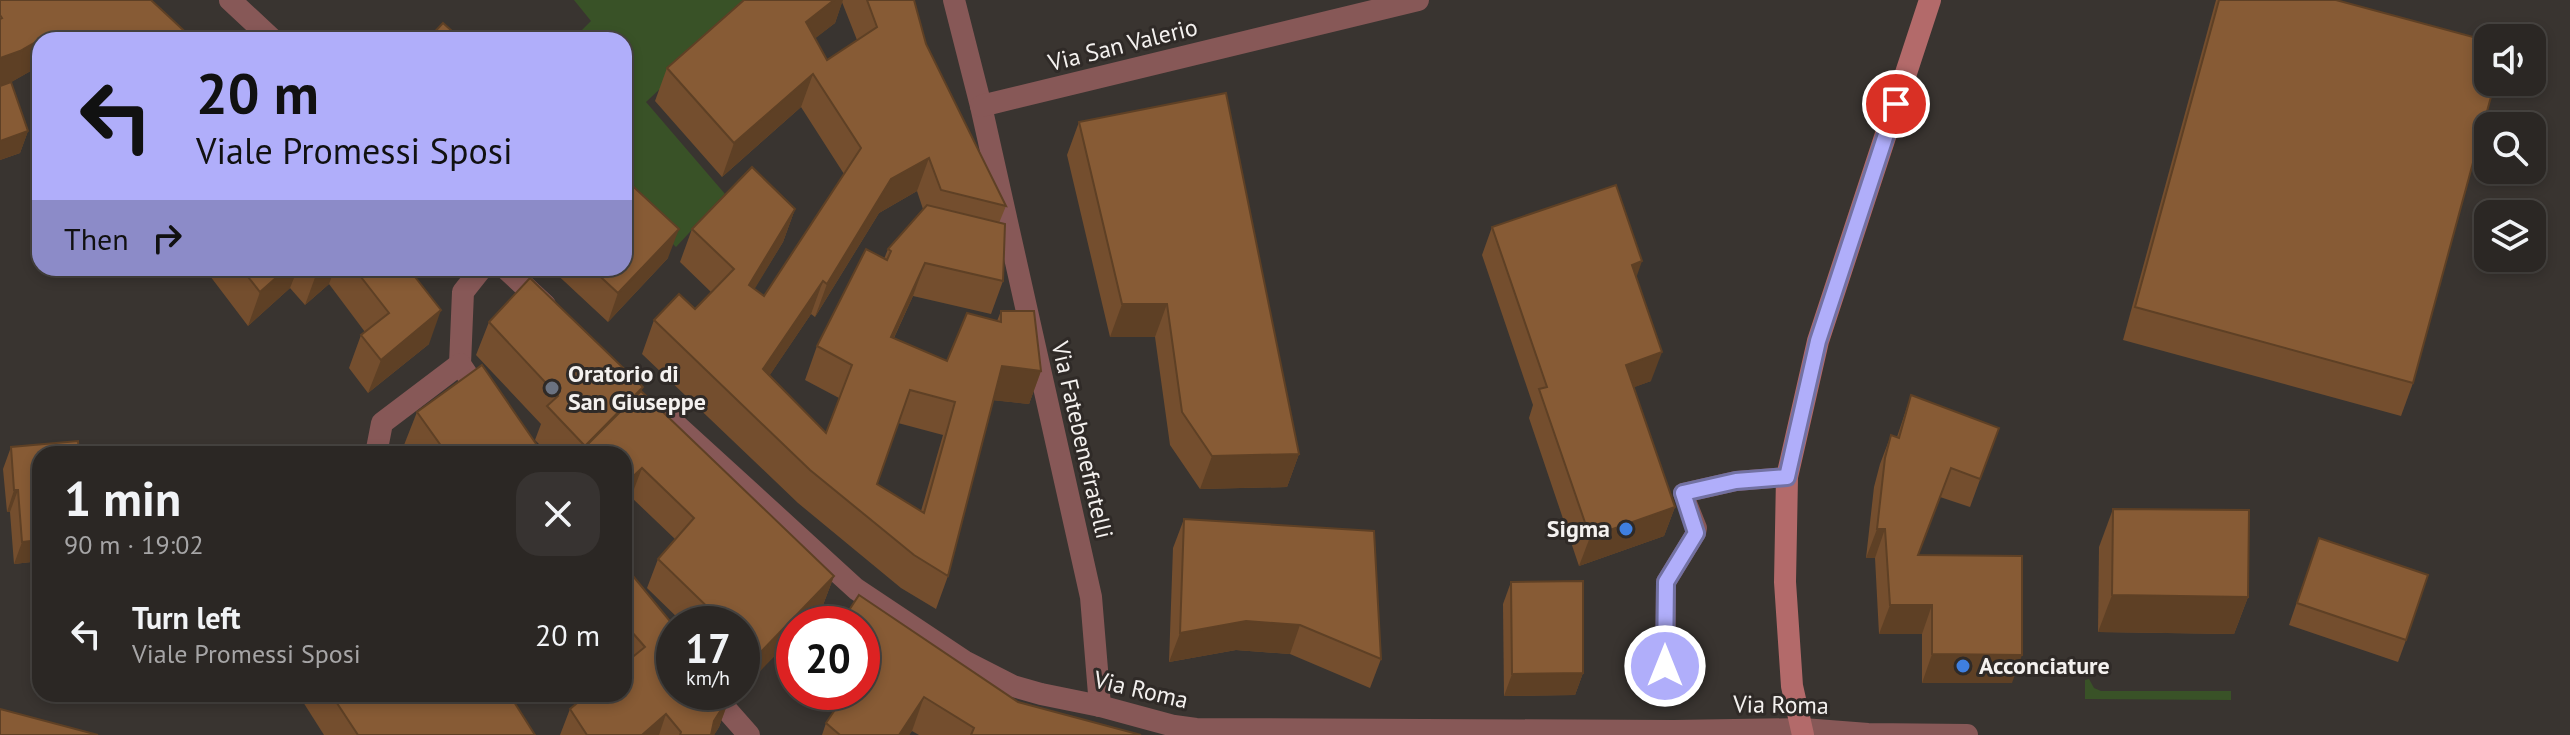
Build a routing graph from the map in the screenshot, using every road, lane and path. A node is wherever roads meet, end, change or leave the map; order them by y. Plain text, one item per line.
1 (230, 0) edge
2 (954, 0) edge
3 (1418, 0) edge
4 (1930, 0) edge
5 (264, 32) edge
6 (981, 106) junction
7 (476, 276) edge
8 (514, 276) edge
9 (562, 320) edge
10 (460, 364) junction
11 (653, 404) edge
12 (495, 415) edge
13 (378, 446) edge
14 (1787, 477) junction
15 (1665, 694) dead end
16 (1100, 706) junction
17 (727, 710) edge
18 (1803, 732) edge
19 (749, 735) edge
20 (1967, 735) edge

1 - 5 street
2 - 6 street, Via Fatebenefratelli
3 - 6 street, Via San Valerio
4 - 14 main road
6 - 16 street, Via Fatebenefratelli
7 - 10 street
8 - 9 street
10 - 12 street
10 - 13 street
11 - 16 street, Via Roma
14 - 15 lane
14 - 18 main road
16 - 18 street, Via Roma
17 - 19 street
18 - 20 street, Via Roma

